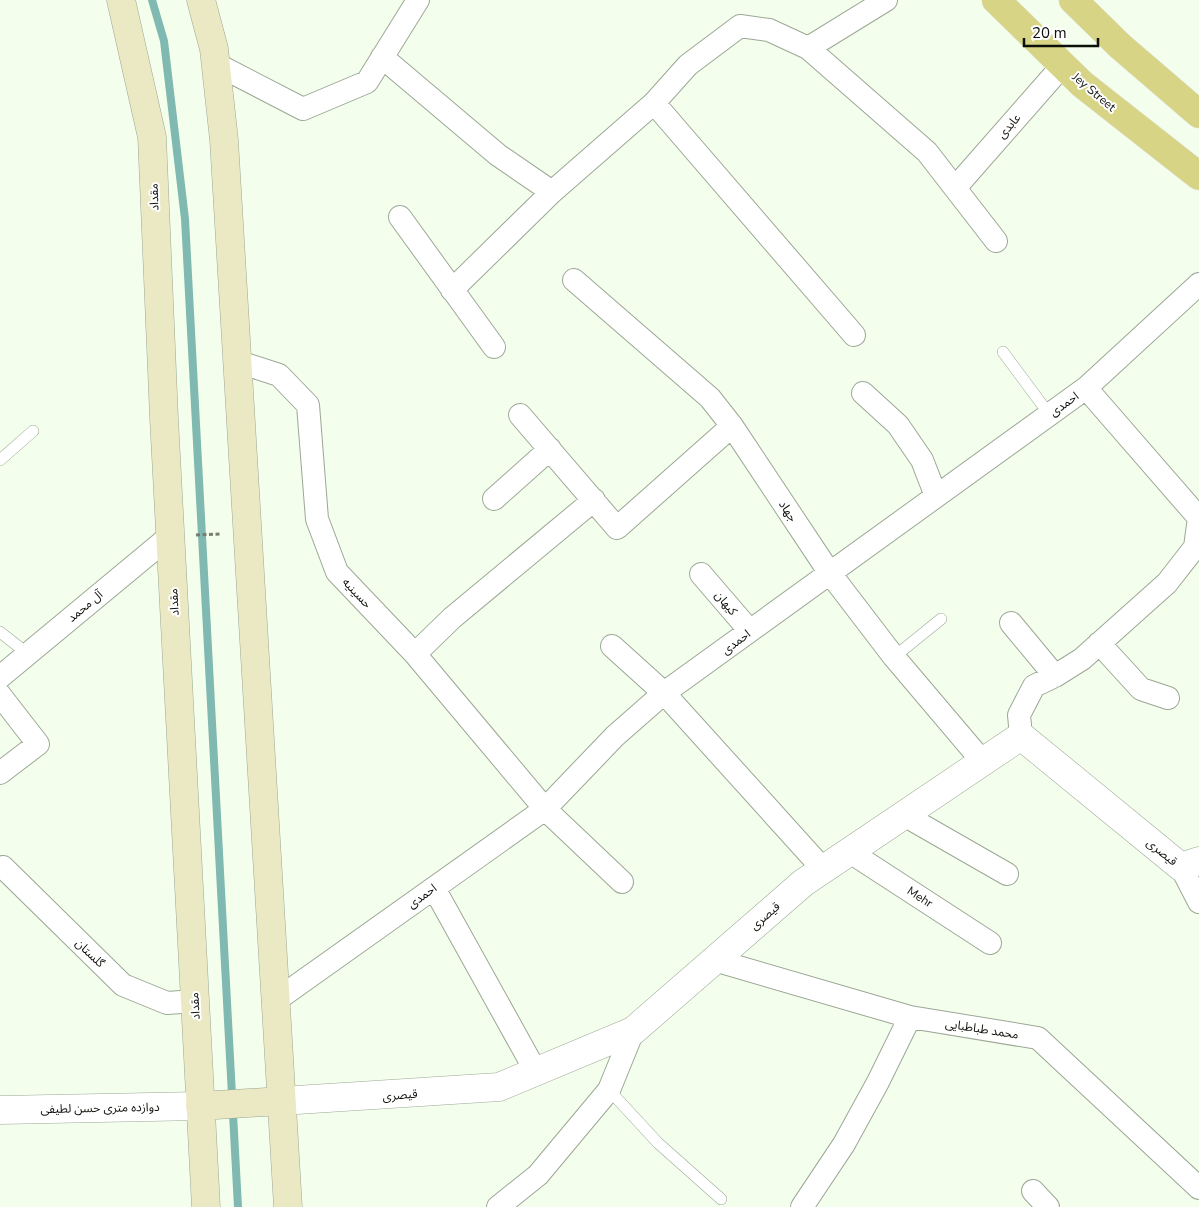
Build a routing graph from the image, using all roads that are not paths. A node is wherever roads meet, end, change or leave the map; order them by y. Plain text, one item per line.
1 (121, 0) edge
2 (201, 0) edge
3 (418, 0) edge
4 (886, 0) edge
5 (996, 0) edge
6 (1073, 0) edge
7 (808, 48) junction
8 (382, 57) junction
9 (216, 64) junction
10 (1063, 65) junction
11 (654, 103) junction
12 (1199, 114) edge
13 (1199, 176) edge
14 (955, 188) junction
15 (552, 192) junction
16 (400, 217) dead end
17 (996, 241) dead end
18 (574, 280) dead end
19 (1199, 284) edge
20 (452, 290) junction
21 (854, 335) dead end
22 (494, 347) dead end
23 (1003, 352) dead end
24 (236, 360) junction
25 (1086, 388) junction
26 (863, 393) dead end
27 (1049, 414) junction
28 (520, 415) dead end
29 (732, 426) junction
30 (33, 431) dead end
31 (550, 449) junction
32 (0, 460) edge
33 (936, 496) junction
34 (494, 499) dead end
35 (594, 500) junction
36 (170, 536) junction
37 (828, 572) junction
38 (701, 574) dead end
39 (940, 619) dead end
40 (1011, 623) dead end
41 (750, 631) junction
42 (0, 632) edge
43 (1099, 643) junction
44 (612, 646) dead end
45 (28, 654) junction
46 (414, 654) junction
47 (894, 657) junction
48 (1055, 676) junction
49 (0, 677) edge
50 (664, 693) junction
51 (0, 695) edge
52 (1168, 698) dead end
53 (1020, 736) junction
54 (983, 762) junction
55 (0, 773) edge
56 (544, 809) junction
57 (904, 815) junction
58 (850, 852) junction
59 (1190, 864) edge
60 (3, 867) dead end
61 (823, 870) junction
62 (1007, 874) dead end
63 (622, 882) dead end
64 (434, 888) junction
65 (1199, 902) edge
66 (990, 943) dead end
67 (714, 960) junction
68 (195, 1001) junction
69 (275, 1001) junction
70 (910, 1017) junction
71 (633, 1031) junction
72 (536, 1070) junction
73 (609, 1090) junction
74 (281, 1101) junction
75 (200, 1106) junction
76 (0, 1110) edge
77 (1199, 1188) edge
78 (721, 1199) dead end
79 (206, 1207) edge
80 (288, 1207) edge
81 (498, 1207) edge
82 (802, 1207) edge

1 - 36 main road, مقداد
2 - 9 main road
3 - 8 street
4 - 7 street
5 - 10 main road, Jey Street
6 - 12 main road
7 - 11 street
7 - 14 street
8 - 9 street
8 - 15 street
9 - 24 main road
10 - 13 main road, Jey Street
10 - 14 street, عابدی
11 - 15 street
11 - 21 street
14 - 17 street
15 - 20 street
16 - 20 street
18 - 29 street, جهاد
19 - 25 street, احمدی
20 - 22 street
23 - 27 lane
24 - 46 street, حسینیه
24 - 69 main road
25 - 27 street, احمدی
25 - 43 street
26 - 33 street
27 - 33 street, احمدی
28 - 31 street
29 - 35 street
29 - 37 street, جهاد
30 - 32 lane
31 - 34 street
31 - 35 street
33 - 37 street, احمدی
35 - 46 street
36 - 45 street, آل محمد
36 - 68 main road, مقداد
37 - 41 street, احمدی
37 - 47 street, جهاد
38 - 41 street, کیهان
39 - 47 lane
40 - 48 street
41 - 50 street, احمدی
42 - 45 lane
43 - 48 street
43 - 52 street
44 - 50 street
45 - 49 street, آل محمد
46 - 56 street, حسینیه
47 - 54 street, جهاد
48 - 53 street
50 - 56 street, احمدی
50 - 61 street
51 - 55 street
53 - 54 street, قیصری
53 - 59 street, قیصری
54 - 57 street, قیصری
56 - 63 street, حسینیه
56 - 64 street, احمدی
57 - 58 street, قیصری
57 - 62 street
58 - 61 street, قیصری
58 - 66 street, Mehr
59 - 65 street
60 - 68 street, گلستان
61 - 67 street, قیصری
64 - 69 street, احمدی
64 - 72 street
67 - 70 street, محمد طباطبایی
67 - 71 street, قیصری
68 - 75 main road, مقداد
69 - 74 main road
70 - 77 street, محمد طباطبایی
70 - 82 street
71 - 72 street, قیصری
71 - 73 street
72 - 74 street, قیصری
73 - 78 lane
73 - 81 street
74 - 75 main road
74 - 80 main road
75 - 76 street, دوازده متری حسن لطیفی
75 - 79 main road, مقداد

